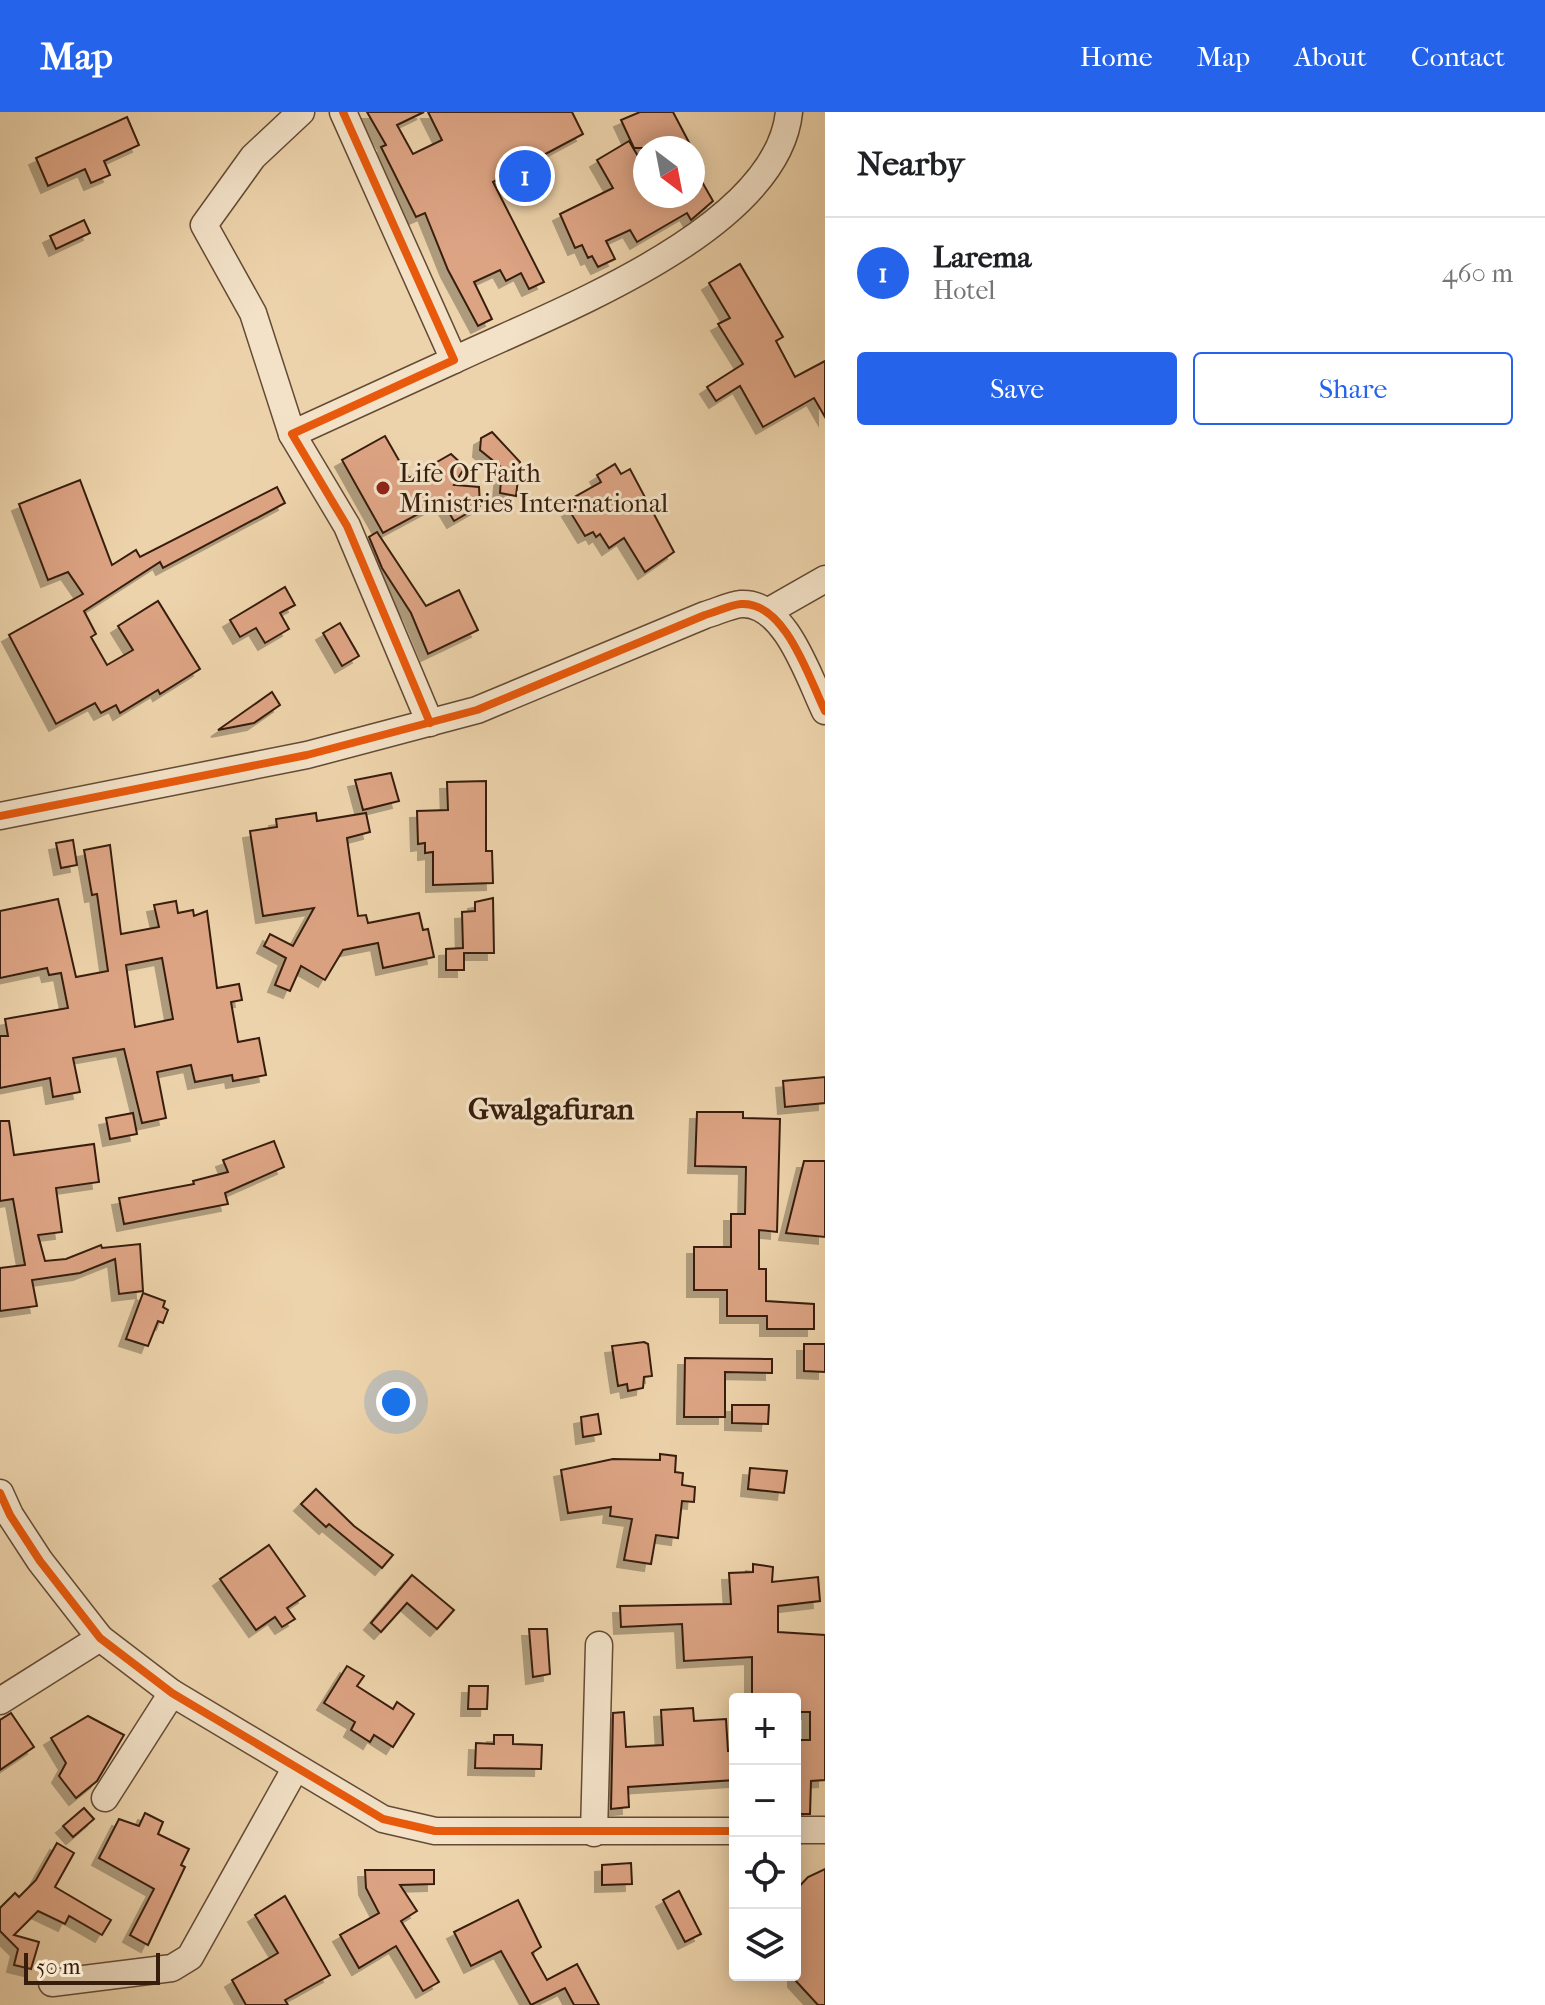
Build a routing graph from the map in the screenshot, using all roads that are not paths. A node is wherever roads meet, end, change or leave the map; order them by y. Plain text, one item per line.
1 (301, 112) edge
2 (343, 112) edge
3 (789, 112) edge
4 (454, 360) junction
5 (292, 434) junction
6 (825, 579) edge
7 (769, 611) junction
8 (825, 711) edge
9 (430, 723) junction
10 (0, 816) edge
11 (0, 1493) edge
12 (100, 1638) junction
13 (599, 1645) dead end
14 (172, 1693) junction
15 (0, 1701) edge
16 (295, 1769) junction
17 (105, 1798) dead end
18 (801, 1830) edge
19 (825, 1830) edge
20 (729, 1831) edge
21 (594, 1833) junction
22 (52, 1983) dead end

1 - 5 street
2 - 4 street
3 - 4 street
4 - 5 street
5 - 9 street
6 - 7 street
7 - 8 street
7 - 9 street
9 - 10 street
11 - 12 street
12 - 14 street
12 - 15 street
13 - 21 street
14 - 16 street
14 - 17 street
16 - 21 street
16 - 22 street
18 - 19 street
20 - 21 street

